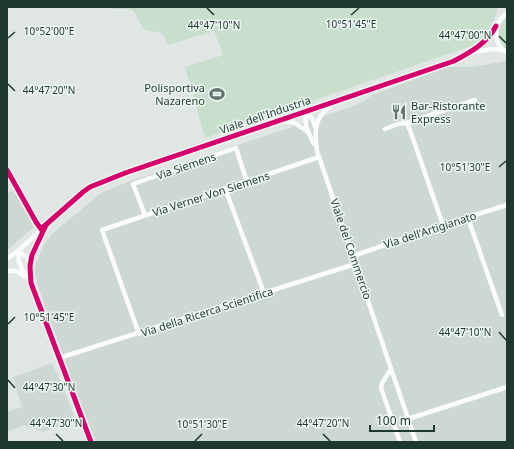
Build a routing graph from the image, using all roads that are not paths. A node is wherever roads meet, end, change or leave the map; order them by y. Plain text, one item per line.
1 (505, 12) edge
2 (496, 26) junction
3 (473, 52) junction
4 (506, 52) edge
5 (475, 100) dead end
6 (339, 101) junction
7 (306, 112) junction
8 (280, 121) junction
9 (407, 123) junction
10 (315, 128) junction
11 (385, 129) dead end
12 (308, 132) junction
13 (317, 151) junction
14 (319, 157) junction
15 (7, 170) edge
16 (247, 182) junction
17 (225, 188) junction
18 (507, 205) edge
19 (145, 215) junction
20 (468, 218) junction
21 (36, 222) dead end
22 (46, 225) junction
23 (442, 225) junction
24 (18, 252) junction
25 (353, 256) junction
26 (7, 259) edge
27 (355, 264) junction
28 (30, 266) junction
29 (7, 271) edge
30 (26, 277) junction
31 (31, 283) junction
32 (264, 293) junction
33 (502, 315) dead end
34 (139, 334) junction
35 (59, 358) junction
36 (391, 369) junction
37 (507, 388) edge
38 (408, 419) junction
39 (91, 442) edge
40 (400, 442) edge
41 (416, 442) edge

1 - 2 street, Viale dell'Industria
2 - 3 street, Viale dell'Industria
2 - 4 street
3 - 4 street, Viale dell'Industria
3 - 6 street, Viale dell'Industria
5 - 9 street
6 - 7 street, Viale dell'Industria
6 - 10 street
7 - 8 street, Viale dell'Industria
7 - 10 street
7 - 12 street
8 - 12 street
8 - 22 street, Viale dell'Industria
9 - 11 street
9 - 23 street
10 - 13 street, Viale del Commercio
12 - 13 street
13 - 14 street, Viale del Commercio
14 - 16 street, Via Verner Von Siemens
14 - 25 street, Viale del Commercio
15 - 21 street
16 - 17 street, Via Verner Von Siemens
16 - 19 street, Via Siemens
17 - 19 street, Via Verner Von Siemens
17 - 32 street
18 - 20 street, Via dell'Artigianato
19 - 34 street, Via Verner Von Siemens
20 - 23 street, Via dell'Artigianato
20 - 33 street
22 - 24 street, Viale dell'Industria
22 - 28 street
23 - 25 street, Via dell'Artigianato
24 - 26 street, Viale dell'Industria
24 - 28 street
24 - 30 street
25 - 27 street, Viale del Commercio
27 - 32 street, Via della Ricerca Scientifica
27 - 36 street, Viale del Commercio
28 - 31 street
29 - 30 street
30 - 31 street
31 - 35 street
32 - 34 street, Via della Ricerca Scientifica
34 - 35 street, Via della Ricerca Scientifica
35 - 39 street
36 - 38 street, Viale del Commercio
36 - 40 street
37 - 38 street
38 - 41 street, Viale del Commercio

